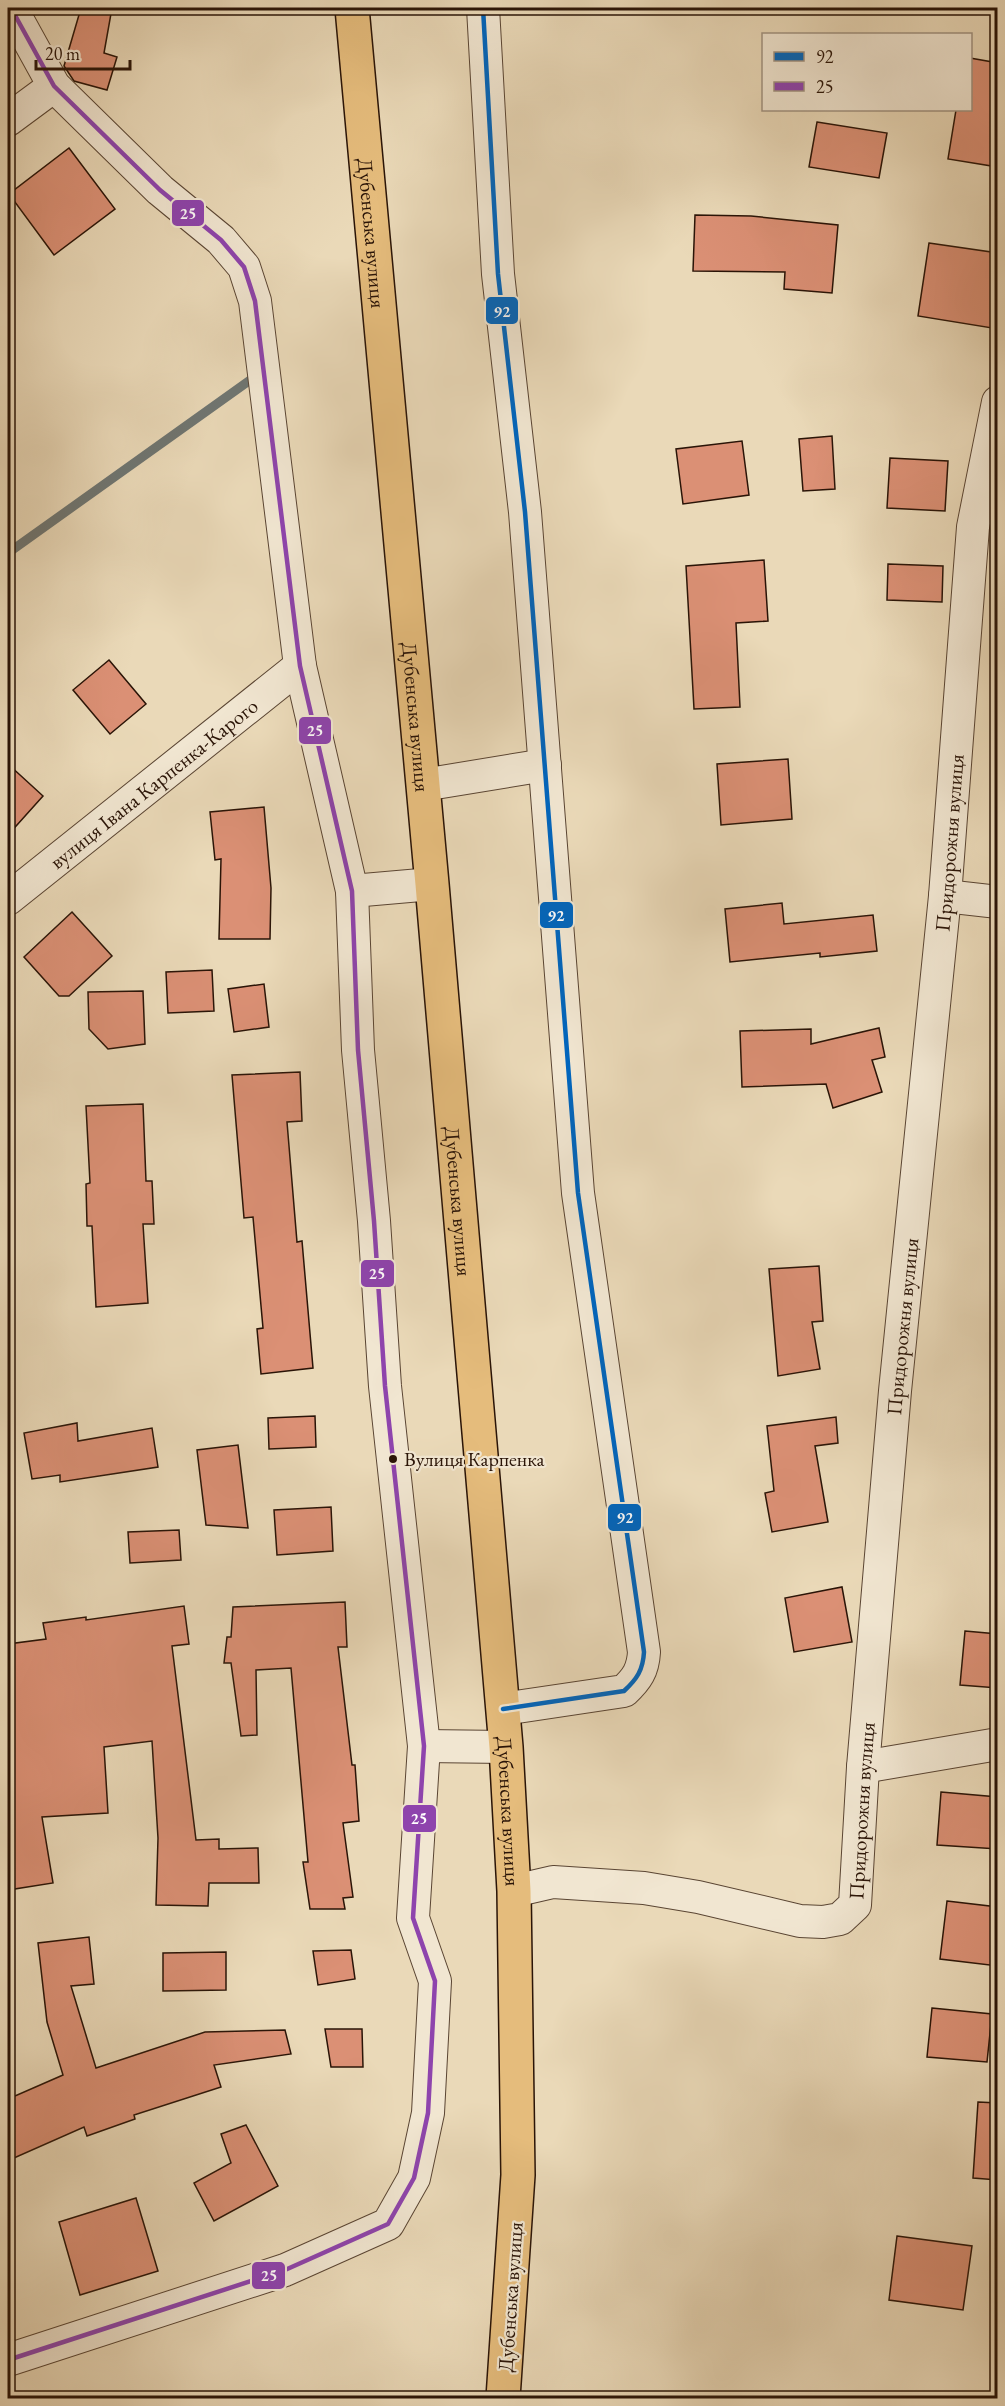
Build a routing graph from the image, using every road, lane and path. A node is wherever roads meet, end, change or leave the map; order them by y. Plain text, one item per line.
1 (11, 8) edge
2 (352, 8) edge
3 (483, 8) edge
4 (54, 86) junction
5 (8, 120) edge
6 (998, 402) edge
7 (300, 666) junction
8 (545, 765) junction
9 (423, 784) junction
10 (432, 884) junction
11 (352, 891) junction
12 (945, 896) junction
13 (8, 899) edge
14 (998, 902) edge
15 (502, 1709) junction
16 (998, 1744) edge
17 (424, 1746) junction
18 (506, 1747) junction
19 (863, 1767) junction
20 (514, 1891) junction
21 (8, 2360) edge
22 (503, 2398) edge

1 - 4 street
2 - 9 main road, Дубенська вулиця
3 - 8 street
4 - 5 street
4 - 7 street
6 - 12 street, Придорожня вулиця
7 - 11 street
7 - 13 street, вулиця Івана Карпенка-Карого
8 - 9 street
8 - 15 street
9 - 10 main road, Дубенська вулиця
10 - 11 street
10 - 15 main road, Дубенська вулиця
11 - 17 street
12 - 14 street
12 - 19 street, Придорожня вулиця
15 - 18 main road, Дубенська вулиця
16 - 19 street
17 - 18 street
17 - 21 street
18 - 20 main road, Дубенська вулиця
19 - 20 street, Придорожня вулиця
20 - 22 main road, Дубенська вулиця

